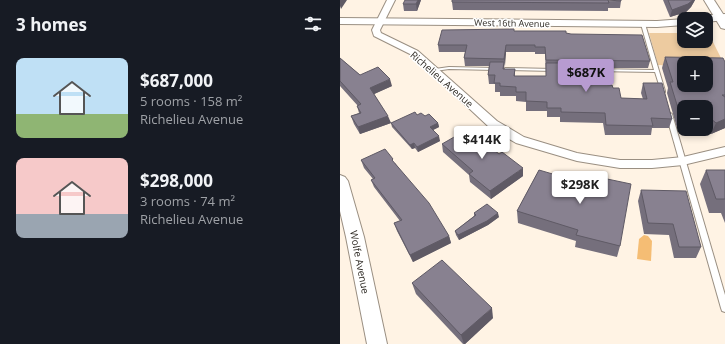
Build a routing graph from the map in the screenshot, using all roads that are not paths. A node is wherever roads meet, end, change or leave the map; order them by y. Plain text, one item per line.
1 (391, 0) edge
2 (710, 0) edge
3 (713, 20) edge
4 (723, 20) edge
5 (340, 21) edge
6 (380, 21) junction
7 (677, 22) edge
8 (643, 24) junction
9 (435, 70) junction
10 (557, 70) edge
11 (588, 70) edge
12 (657, 71) junction
13 (665, 100) edge
14 (667, 107) edge
15 (725, 151) edge
16 (683, 161) junction
17 (340, 181) edge
18 (725, 308) edge
19 (377, 344) edge

1 - 6 street
2 - 4 main road
3 - 4 street
5 - 6 street, West 16th Avenue
6 - 8 street, West 16th Avenue
6 - 9 street, Richelieu Avenue
7 - 8 street, West 16th Avenue
8 - 12 lane
9 - 10 lane
9 - 16 street, Richelieu Avenue
11 - 12 lane
12 - 13 lane
14 - 16 lane
15 - 16 street, Richelieu Avenue
16 - 18 lane
17 - 19 street, Wolfe Avenue

